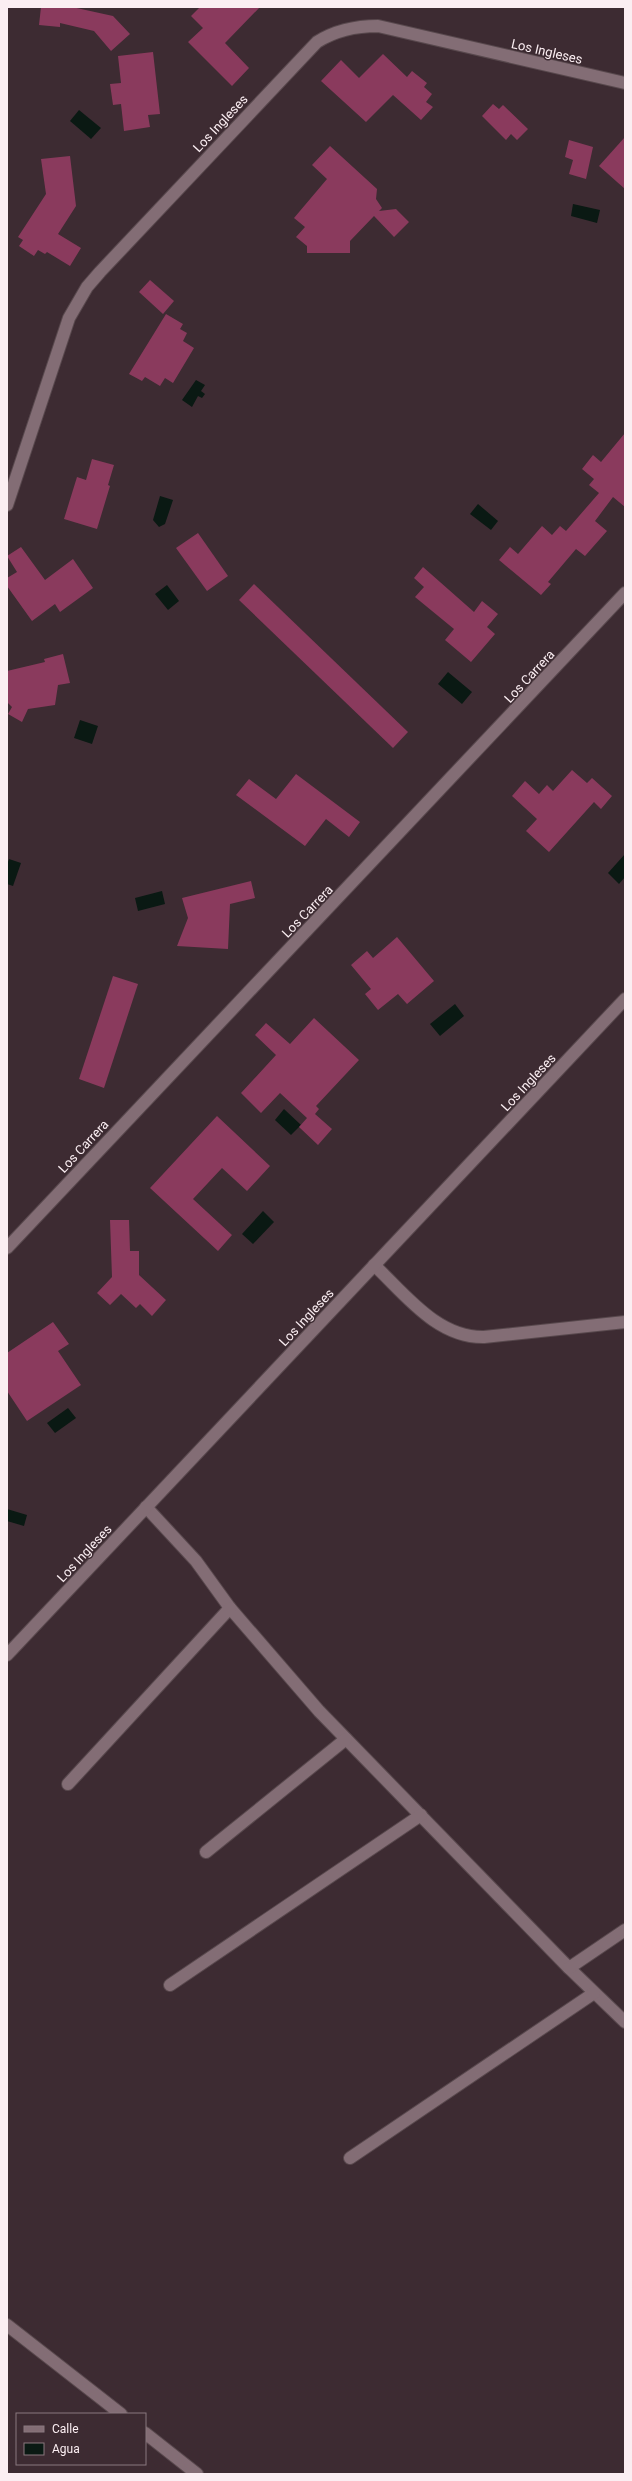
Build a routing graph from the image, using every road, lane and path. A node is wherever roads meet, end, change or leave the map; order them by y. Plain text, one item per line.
1 (625, 83) edge
2 (7, 505) edge
3 (625, 593) edge
4 (625, 999) edge
5 (7, 1248) edge
6 (374, 1265) junction
7 (625, 1322) edge
8 (146, 1507) junction
9 (230, 1608) junction
10 (7, 1655) edge
11 (346, 1739) junction
12 (68, 1784) dead end
13 (421, 1815) junction
14 (206, 1852) dead end
15 (625, 1930) edge
16 (569, 1968) junction
17 (170, 1985) dead end
18 (594, 1993) junction
19 (625, 2022) edge
20 (350, 2158) dead end
21 (7, 2325) edge
22 (120, 2413) edge
23 (146, 2434) edge
24 (197, 2474) edge

1 - 2 street, Los Ingleses
3 - 5 street, Los Carrera
4 - 6 street, Los Ingleses
6 - 7 street
6 - 8 street, Los Ingleses
8 - 9 street
8 - 10 street, Los Ingleses
9 - 11 street
9 - 12 street
11 - 13 street
11 - 14 street
13 - 16 street
13 - 17 street
15 - 16 street
16 - 18 street
18 - 19 street
18 - 20 street
21 - 22 street
23 - 24 street

